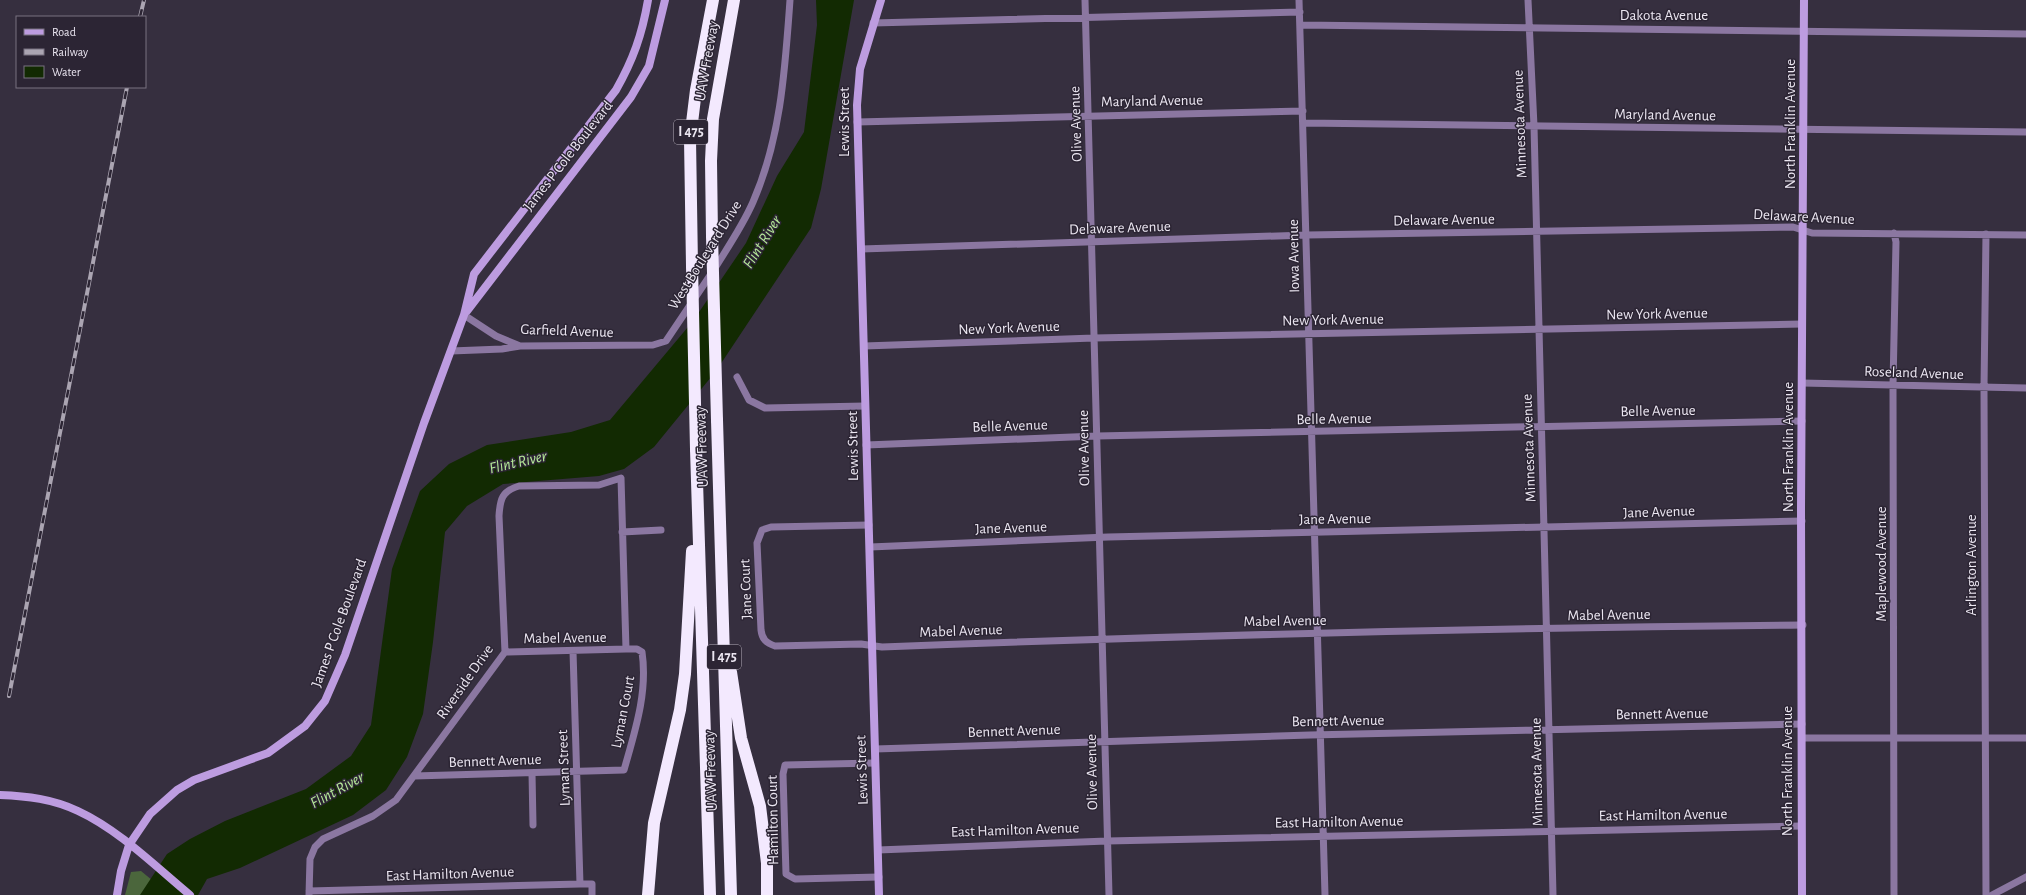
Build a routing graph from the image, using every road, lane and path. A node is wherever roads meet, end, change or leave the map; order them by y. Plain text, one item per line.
1 (648, 0) edge
2 (665, 0) edge
3 (713, 0) edge
4 (734, 0) edge
5 (790, 0) edge
6 (881, 0) edge
7 (1085, 0) edge
8 (1300, 0) edge
9 (1528, 0) edge
10 (1804, 0) edge
11 (1300, 12) junction
12 (1085, 17) junction
13 (874, 23) junction
14 (1301, 25) junction
15 (1529, 27) junction
16 (1803, 30) junction
17 (2026, 34) edge
18 (1303, 111) junction
19 (1089, 116) junction
20 (857, 122) junction
21 (1304, 123) junction
22 (1534, 126) junction
23 (1804, 130) junction
24 (2026, 132) edge
25 (1803, 230) junction
26 (1536, 231) junction
27 (1894, 233) junction
28 (1986, 234) junction
29 (1307, 235) junction
30 (2026, 235) edge
31 (1092, 241) junction
32 (861, 249) junction
33 (464, 315) junction
34 (1802, 324) junction
35 (1538, 329) junction
36 (1309, 334) junction
37 (1094, 338) junction
38 (653, 345) joint
39 (520, 346) junction
40 (864, 346) junction
41 (450, 351) junction
42 (737, 377) dead end
43 (1802, 382) junction
44 (1893, 385) junction
45 (1984, 388) junction
46 (2026, 388) edge
47 (866, 406) junction
48 (1802, 421) junction
49 (1541, 427) junction
50 (1312, 433) junction
51 (1097, 436) junction
52 (866, 445) junction
53 (697, 470) junction
54 (1802, 521) junction
55 (869, 525) junction
56 (1544, 528) junction
57 (661, 530) dead end
58 (622, 532) junction
59 (1315, 533) junction
60 (1099, 538) junction
61 (870, 547) junction
62 (723, 620) junction
63 (1803, 625) junction
64 (1547, 629) junction
65 (1318, 633) junction
66 (1102, 639) junction
67 (769, 644) joint
68 (872, 646) junction
69 (626, 649) junction
70 (573, 651) junction
71 (505, 652) junction
72 (1802, 724) junction
73 (1550, 729) junction
74 (1320, 735) junction
75 (1802, 738) junction
76 (1894, 738) junction
77 (2026, 738) edge
78 (1985, 739) junction
79 (1104, 741) junction
80 (875, 749) junction
81 (875, 763) junction
82 (624, 770) joint
83 (577, 771) junction
84 (532, 773) junction
85 (414, 776) junction
86 (0, 795) edge
87 (533, 825) dead end
88 (1801, 826) junction
89 (1552, 832) junction
90 (1323, 836) junction
91 (1107, 841) junction
92 (129, 845) junction
93 (878, 850) junction
94 (878, 877) junction
95 (2026, 877) edge
96 (580, 884) junction
97 (309, 893) edge
98 (118, 895) edge
99 (190, 895) edge
100 (592, 895) edge
101 (648, 895) edge
102 (710, 895) edge
103 (731, 895) edge
104 (767, 895) edge
105 (879, 895) edge
106 (1109, 895) edge
107 (1325, 895) edge
108 (1553, 895) edge
109 (1802, 895) edge
110 (1894, 895) edge
111 (1986, 895) edge
112 (1992, 895) edge

1 - 33 street, James P Cole Boulevard
2 - 33 street, James P Cole Boulevard
3 - 53 highway, UAW Freeway / I 475, bridge
4 - 62 highway, UAW Freeway / I 475, bridge
5 - 38 street, West Boulevard Drive
6 - 13 street, Lewis Street
7 - 12 street, Olive Avenue
8 - 11 street, Iowa Avenue
9 - 15 street, Minnesota Avenue
10 - 16 street, North Franklin Avenue
11 - 12 street
11 - 14 street, Iowa Avenue
12 - 13 street
12 - 19 street, Olive Avenue
13 - 20 street, Lewis Street
14 - 15 street, Dakota Avenue
14 - 18 street, Iowa Avenue
15 - 16 street, Dakota Avenue
15 - 22 street, Minnesota Avenue
16 - 17 street, Dakota Avenue
16 - 23 street, North Franklin Avenue
18 - 19 street, Maryland Avenue
18 - 21 street, Iowa Avenue
19 - 20 street, Maryland Avenue
19 - 31 street, Olive Avenue
20 - 32 street, Lewis Street
21 - 22 street, Maryland Avenue
21 - 29 street, Iowa Avenue
22 - 23 street, Maryland Avenue
22 - 26 street, Minnesota Avenue
23 - 24 street, Maryland Avenue
23 - 25 street, North Franklin Avenue
25 - 26 street, Delaware Avenue
25 - 27 street, Delaware Avenue
25 - 34 street, North Franklin Avenue
26 - 29 street, Delaware Avenue
26 - 35 street, Minnesota Avenue
27 - 28 street, Delaware Avenue
27 - 44 street, Maplewood Avenue
28 - 30 street, Delaware Avenue
28 - 45 street, Arlington Avenue
29 - 31 street, Delaware Avenue
29 - 36 street, Iowa Avenue
31 - 32 street, Delaware Avenue
31 - 37 street, Olive Avenue
32 - 40 street, Lewis Street
33 - 39 street, Garfield Avenue
33 - 41 street, James P Cole Boulevard
34 - 35 street, New York Avenue
34 - 43 street, North Franklin Avenue
35 - 36 street, New York Avenue
35 - 49 street, Minnesota Avenue
36 - 37 street, New York Avenue
36 - 50 street, Iowa Avenue
37 - 40 street, New York Avenue
37 - 51 street, Olive Avenue
38 - 39 street, Garfield Avenue
39 - 41 street
40 - 47 street, Lewis Street
41 - 92 street, James P Cole Boulevard
42 - 47 street
43 - 44 street, Roseland Avenue
43 - 48 street, North Franklin Avenue
44 - 45 street, Roseland Avenue
44 - 76 street, Maplewood Avenue
45 - 46 street, Roseland Avenue
45 - 78 street, Arlington Avenue
47 - 52 street, Lewis Street
48 - 49 street, Belle Avenue
48 - 54 street, North Franklin Avenue
49 - 50 street, Belle Avenue
49 - 56 street, Minnesota Avenue
50 - 51 street, Belle Avenue
50 - 59 street, Iowa Avenue
51 - 52 street, Belle Avenue
51 - 60 street, Olive Avenue
52 - 55 street, Lewis Street
53 - 101 highway
53 - 102 highway, UAW Freeway / I 475
54 - 56 street, Jane Avenue
54 - 63 street, North Franklin Avenue
55 - 61 street, Lewis Street
55 - 67 street, Jane Court
56 - 59 street, Jane Avenue
56 - 64 street, Minnesota Avenue
57 - 58 street
58 - 69 street
58 - 71 street, Riverside Drive
59 - 60 street, Jane Avenue
59 - 65 street, Iowa Avenue
60 - 61 street, Jane Avenue
60 - 66 street, Olive Avenue
61 - 68 street, Lewis Street
62 - 103 highway, UAW Freeway / I 475
62 - 104 highway
63 - 64 street, Mabel Avenue
63 - 72 street, North Franklin Avenue
64 - 65 street, Mabel Avenue
64 - 73 street, Minnesota Avenue
65 - 66 street, Mabel Avenue
65 - 74 street, Iowa Avenue
66 - 68 street, Mabel Avenue
66 - 79 street, Olive Avenue
67 - 68 street, Mabel Avenue
68 - 80 street, Lewis Street
69 - 70 street, Mabel Avenue
69 - 82 street, Lyman Court
70 - 71 street, Mabel Avenue
70 - 83 street, Lyman Street
71 - 85 street, Riverside Drive
72 - 73 street, Bennett Avenue
72 - 75 street, North Franklin Avenue
73 - 74 street, Bennett Avenue
73 - 89 street, Minnesota Avenue
74 - 79 street, Bennett Avenue
74 - 90 street, Iowa Avenue
75 - 76 street
75 - 88 street, North Franklin Avenue
76 - 78 street
76 - 110 street, Maplewood Avenue
77 - 78 street
78 - 111 street, Arlington Avenue
79 - 80 street, Bennett Avenue
79 - 91 street, Olive Avenue
80 - 81 street, Lewis Street
81 - 93 street, Lewis Street
81 - 94 street, Hamilton Court
82 - 83 street, Bennett Avenue
83 - 84 street, Bennett Avenue
83 - 96 street, Lyman Street
84 - 85 street, Bennett Avenue
84 - 87 street
85 - 97 street, Riverside Drive
86 - 92 street
88 - 89 street, East Hamilton Avenue
88 - 109 street, North Franklin Avenue
89 - 90 street, East Hamilton Avenue
89 - 108 street, Minnesota Avenue
90 - 91 street, East Hamilton Avenue
90 - 107 street, Iowa Avenue
91 - 93 street, East Hamilton Avenue
91 - 106 street, Olive Avenue
92 - 98 street, James P Cole Boulevard
92 - 99 street
93 - 94 street, Lewis Street
94 - 105 street, Lewis Street
95 - 112 street
96 - 97 street, East Hamilton Avenue
96 - 100 street, East Hamilton Avenue

